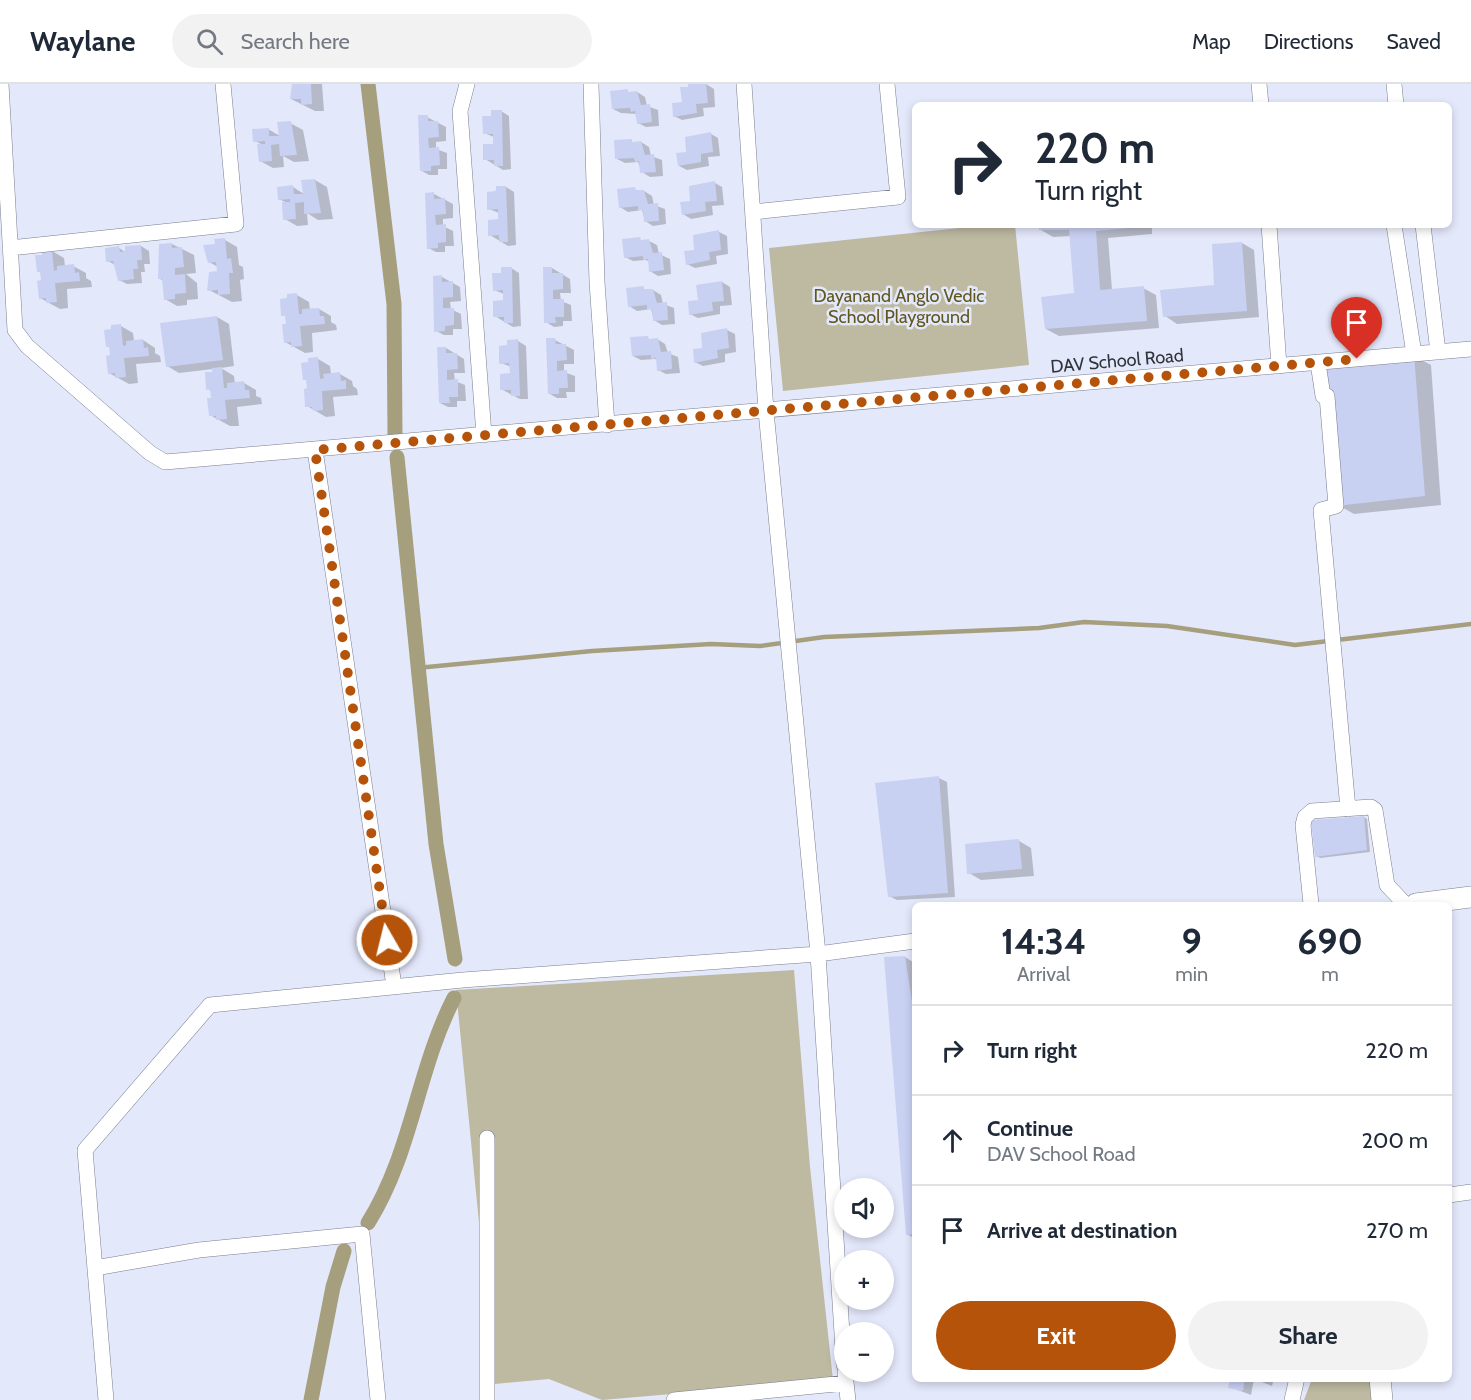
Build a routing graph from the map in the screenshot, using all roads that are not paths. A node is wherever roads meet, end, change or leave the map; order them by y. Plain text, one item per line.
1 (1, 84) edge
2 (224, 84) edge
3 (467, 84) edge
4 (591, 84) edge
5 (744, 84) edge
6 (887, 84) edge
7 (1260, 84) edge
8 (1394, 84) edge
9 (1261, 102) edge
10 (1396, 102) edge
11 (753, 212) junction
12 (1269, 228) edge
13 (1394, 228) edge
14 (1423, 228) edge
15 (10, 249) junction
16 (1471, 349) edge
17 (1438, 352) junction
18 (1414, 354) junction
19 (1318, 363) junction
20 (1279, 366) junction
21 (766, 411) junction
22 (608, 424) junction
23 (484, 435) junction
24 (315, 450) junction
25 (1348, 809) junction
26 (1471, 897) edge
27 (1311, 902) edge
28 (1403, 902) edge
29 (1432, 902) edge
30 (912, 941) edge
31 (818, 954) junction
32 (394, 987) junction
33 (487, 1138) dead end
34 (1471, 1192) edge
35 (1452, 1195) edge
36 (95, 1268) junction
37 (841, 1322) edge
38 (834, 1379) edge
39 (846, 1382) edge
40 (1296, 1382) edge
41 (1380, 1382) edge
42 (106, 1400) edge
43 (378, 1400) edge
44 (487, 1400) edge
45 (674, 1400) edge
46 (848, 1400) edge
47 (1292, 1400) edge
48 (1382, 1400) edge

1 - 15 street, DAV School Road
2 - 15 street
3 - 23 street
4 - 22 street
5 - 11 street
6 - 11 street
7 - 9 street
8 - 10 street
11 - 21 street
12 - 20 street
13 - 18 street
14 - 17 street
15 - 24 street, DAV School Road
16 - 17 street, DAV School Road
17 - 18 street, DAV School Road
18 - 19 street, DAV School Road
19 - 20 street, DAV School Road
19 - 25 street
20 - 21 street, DAV School Road
21 - 22 street, DAV School Road
21 - 31 street
22 - 23 street, DAV School Road
23 - 24 street, DAV School Road
24 - 32 street
25 - 27 street
25 - 28 street
26 - 29 main road
30 - 31 street
31 - 32 street
31 - 37 street
32 - 36 street
33 - 44 street
34 - 35 street
36 - 42 street
36 - 43 street
38 - 45 street
39 - 46 street
40 - 47 street
41 - 48 main road

